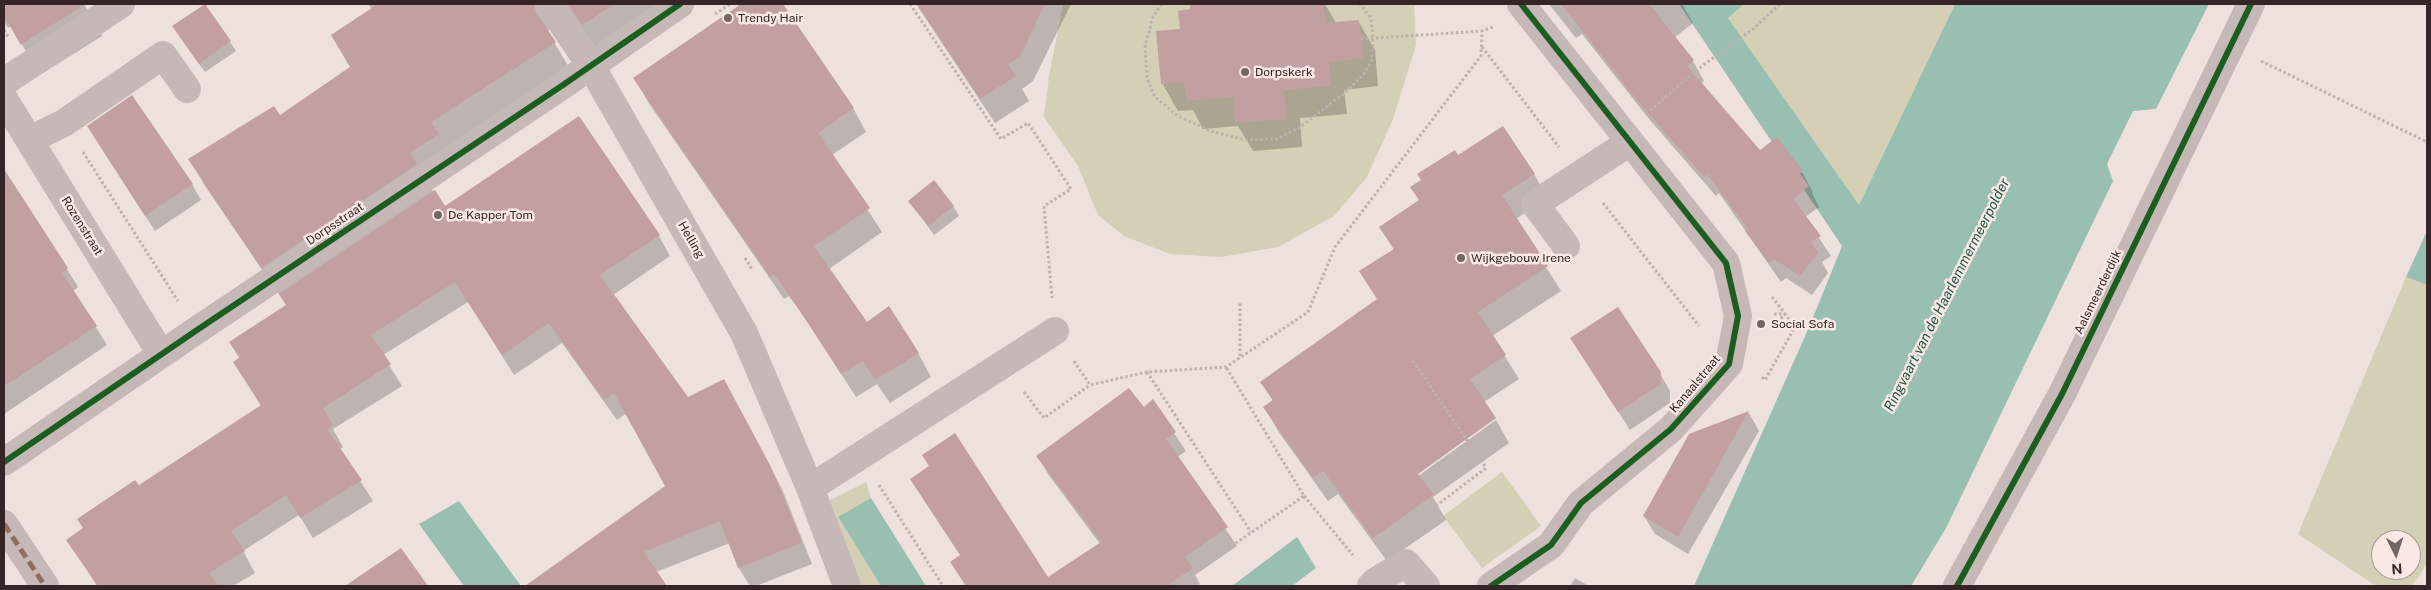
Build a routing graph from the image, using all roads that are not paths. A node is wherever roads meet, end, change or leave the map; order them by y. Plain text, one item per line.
1 (121, 4) edge
2 (549, 4) edge
3 (680, 4) edge
4 (2251, 4) edge
5 (1525, 9) edge
6 (591, 66) junction
7 (4, 82) edge
8 (187, 89) dead end
9 (4, 99) edge
10 (1627, 138) junction
11 (29, 140) junction
12 (1566, 246) dead end
13 (1055, 331) road end
14 (161, 354) junction
15 (4, 462) edge
16 (810, 488) junction
17 (4, 524) edge
18 (1374, 583) edge
19 (45, 586) edge
20 (847, 586) edge
21 (1426, 586) edge
22 (1492, 586) edge
23 (1957, 586) edge

1 - 7 street
2 - 6 street, Helling
3 - 6 street, Dorpsstraat
4 - 23 street, Aalsmeerderdijk
5 - 10 street, Kanaalstraat
6 - 14 street, Dorpsstraat
6 - 16 street, Helling
8 - 11 street
9 - 11 street, Rozenstraat
10 - 12 street
10 - 22 street, Kanaalstraat
11 - 14 street, Rozenstraat
13 - 16 street
14 - 15 street, Dorpsstraat
16 - 20 street, Helling
17 - 19 street
18 - 21 street

